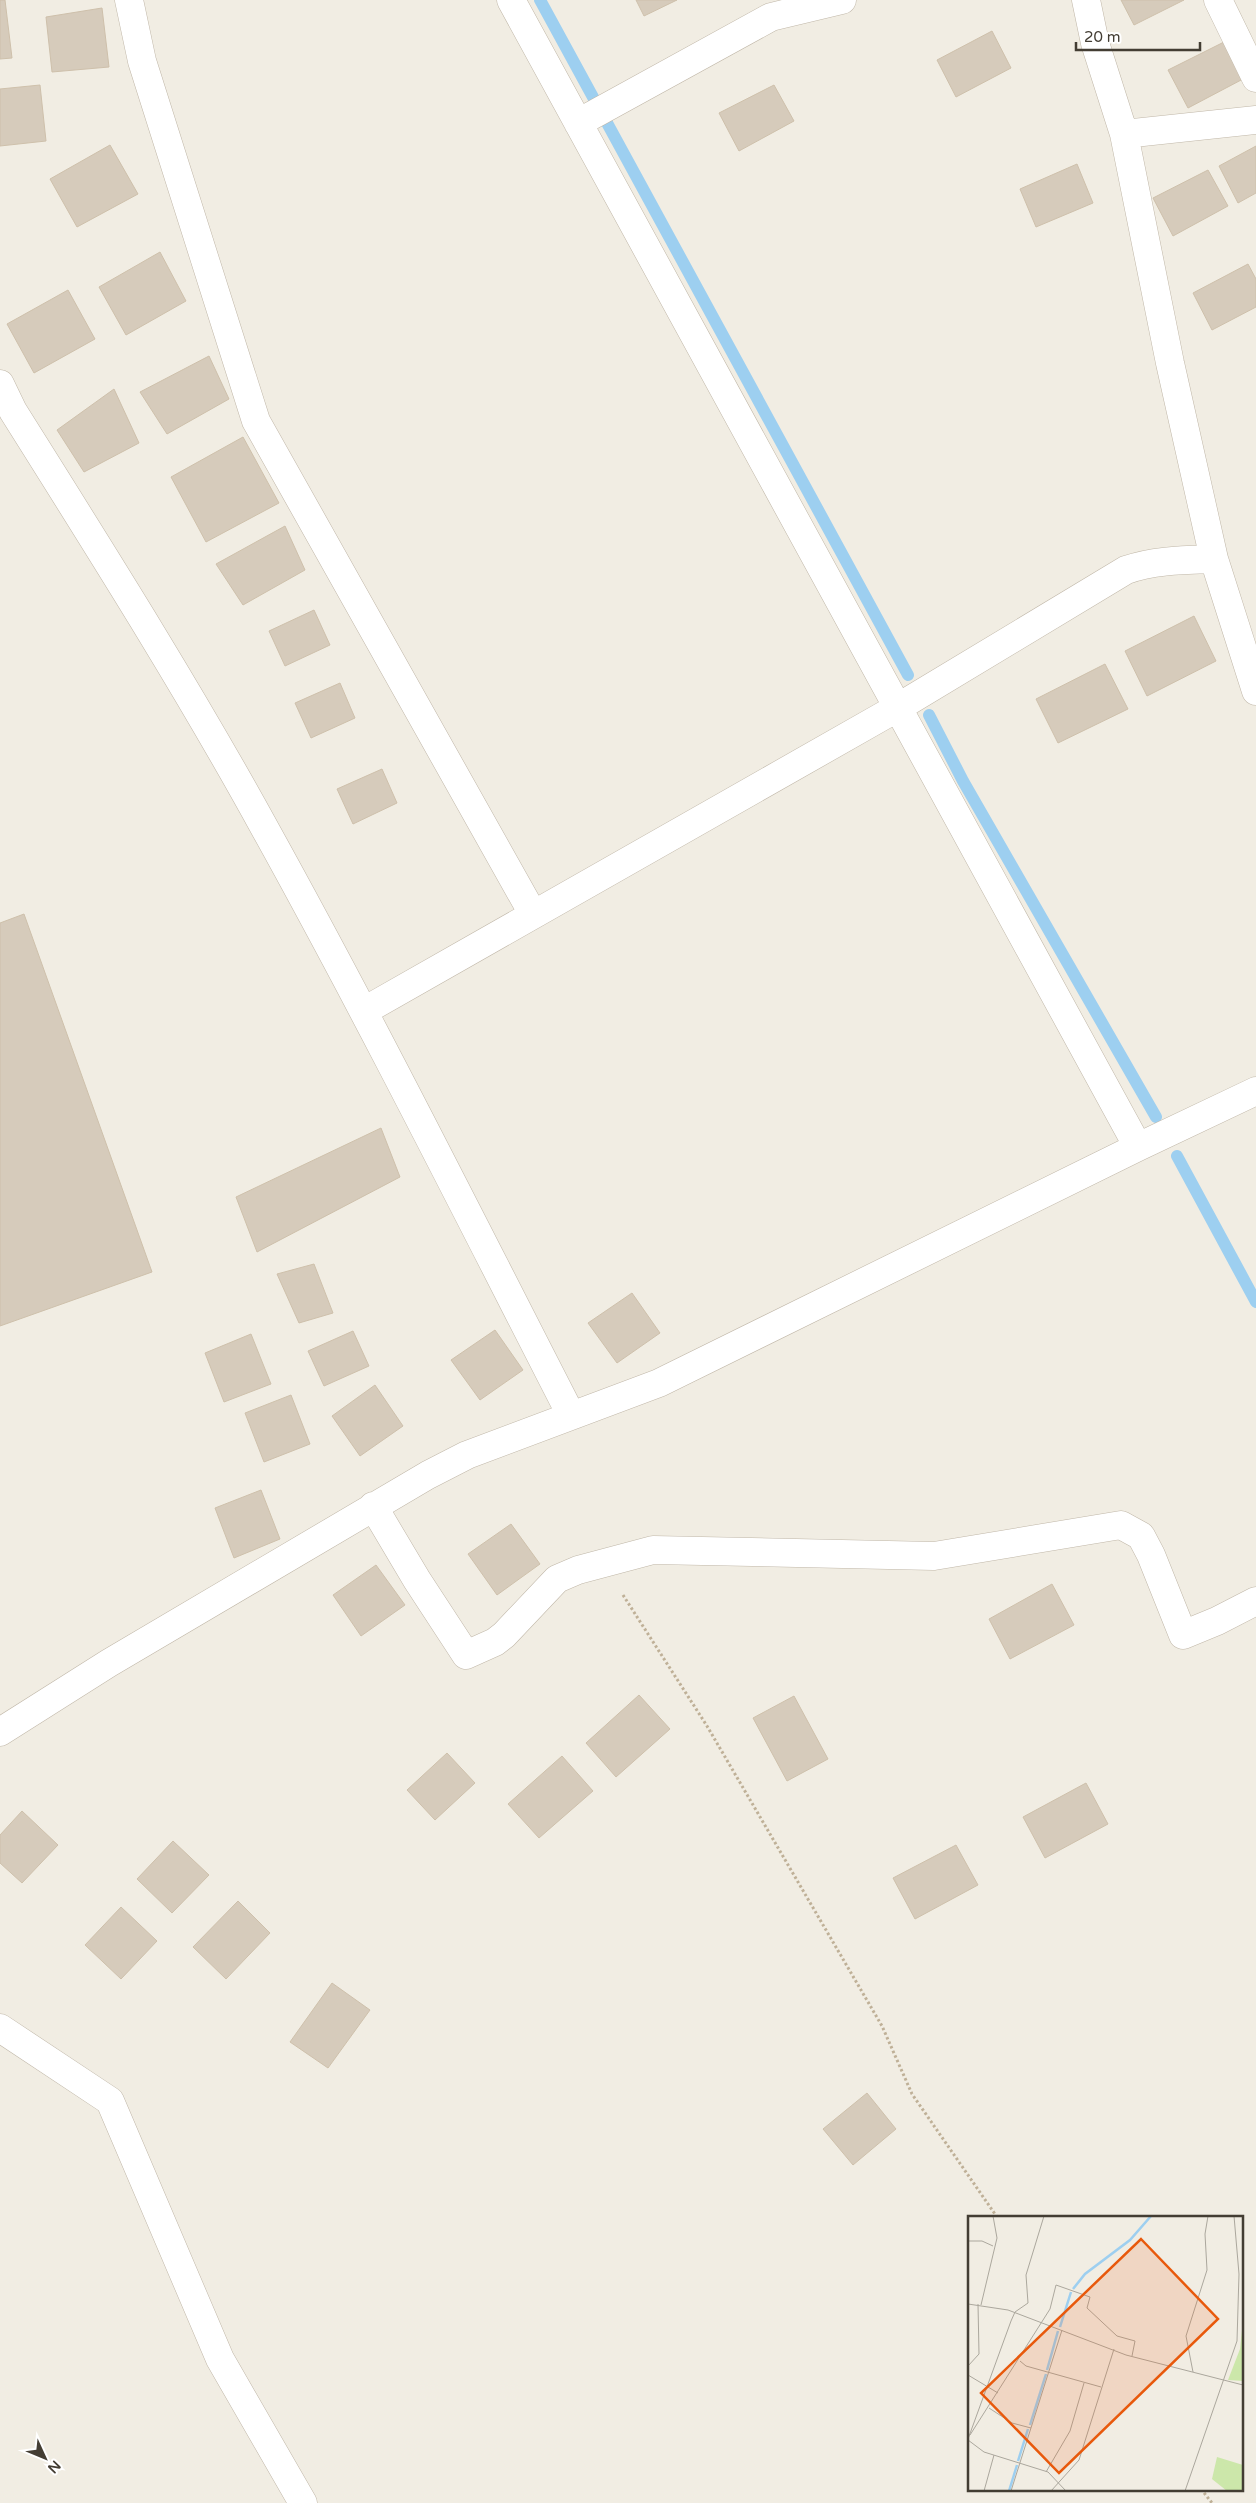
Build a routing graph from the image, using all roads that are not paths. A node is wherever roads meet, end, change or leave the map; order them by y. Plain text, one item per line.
1 (129, 0) edge
2 (511, 0) edge
3 (842, 0) edge
4 (1086, 0) edge
5 (1218, 0) edge
6 (1256, 78) edge
7 (1256, 120) edge
8 (583, 121) junction
9 (1124, 134) junction
10 (0, 384) edge
11 (1214, 559) junction
12 (1256, 691) edge
13 (897, 708) junction
14 (534, 914) junction
15 (364, 1011) junction
16 (1256, 1091) edge
17 (1138, 1147) junction
18 (571, 1415) junction
19 (373, 1506) junction
20 (1256, 1601) edge
21 (0, 1732) edge
22 (0, 2028) edge
23 (304, 2503) edge

1 - 14 street
2 - 8 street
3 - 8 street
4 - 9 street
5 - 6 street
7 - 9 street
8 - 13 street
9 - 11 street
10 - 15 street
11 - 12 street
11 - 13 street
13 - 14 street
13 - 17 street
14 - 15 street
15 - 18 street
16 - 17 street
17 - 18 street
18 - 19 street
19 - 20 street
19 - 21 street
22 - 23 street

